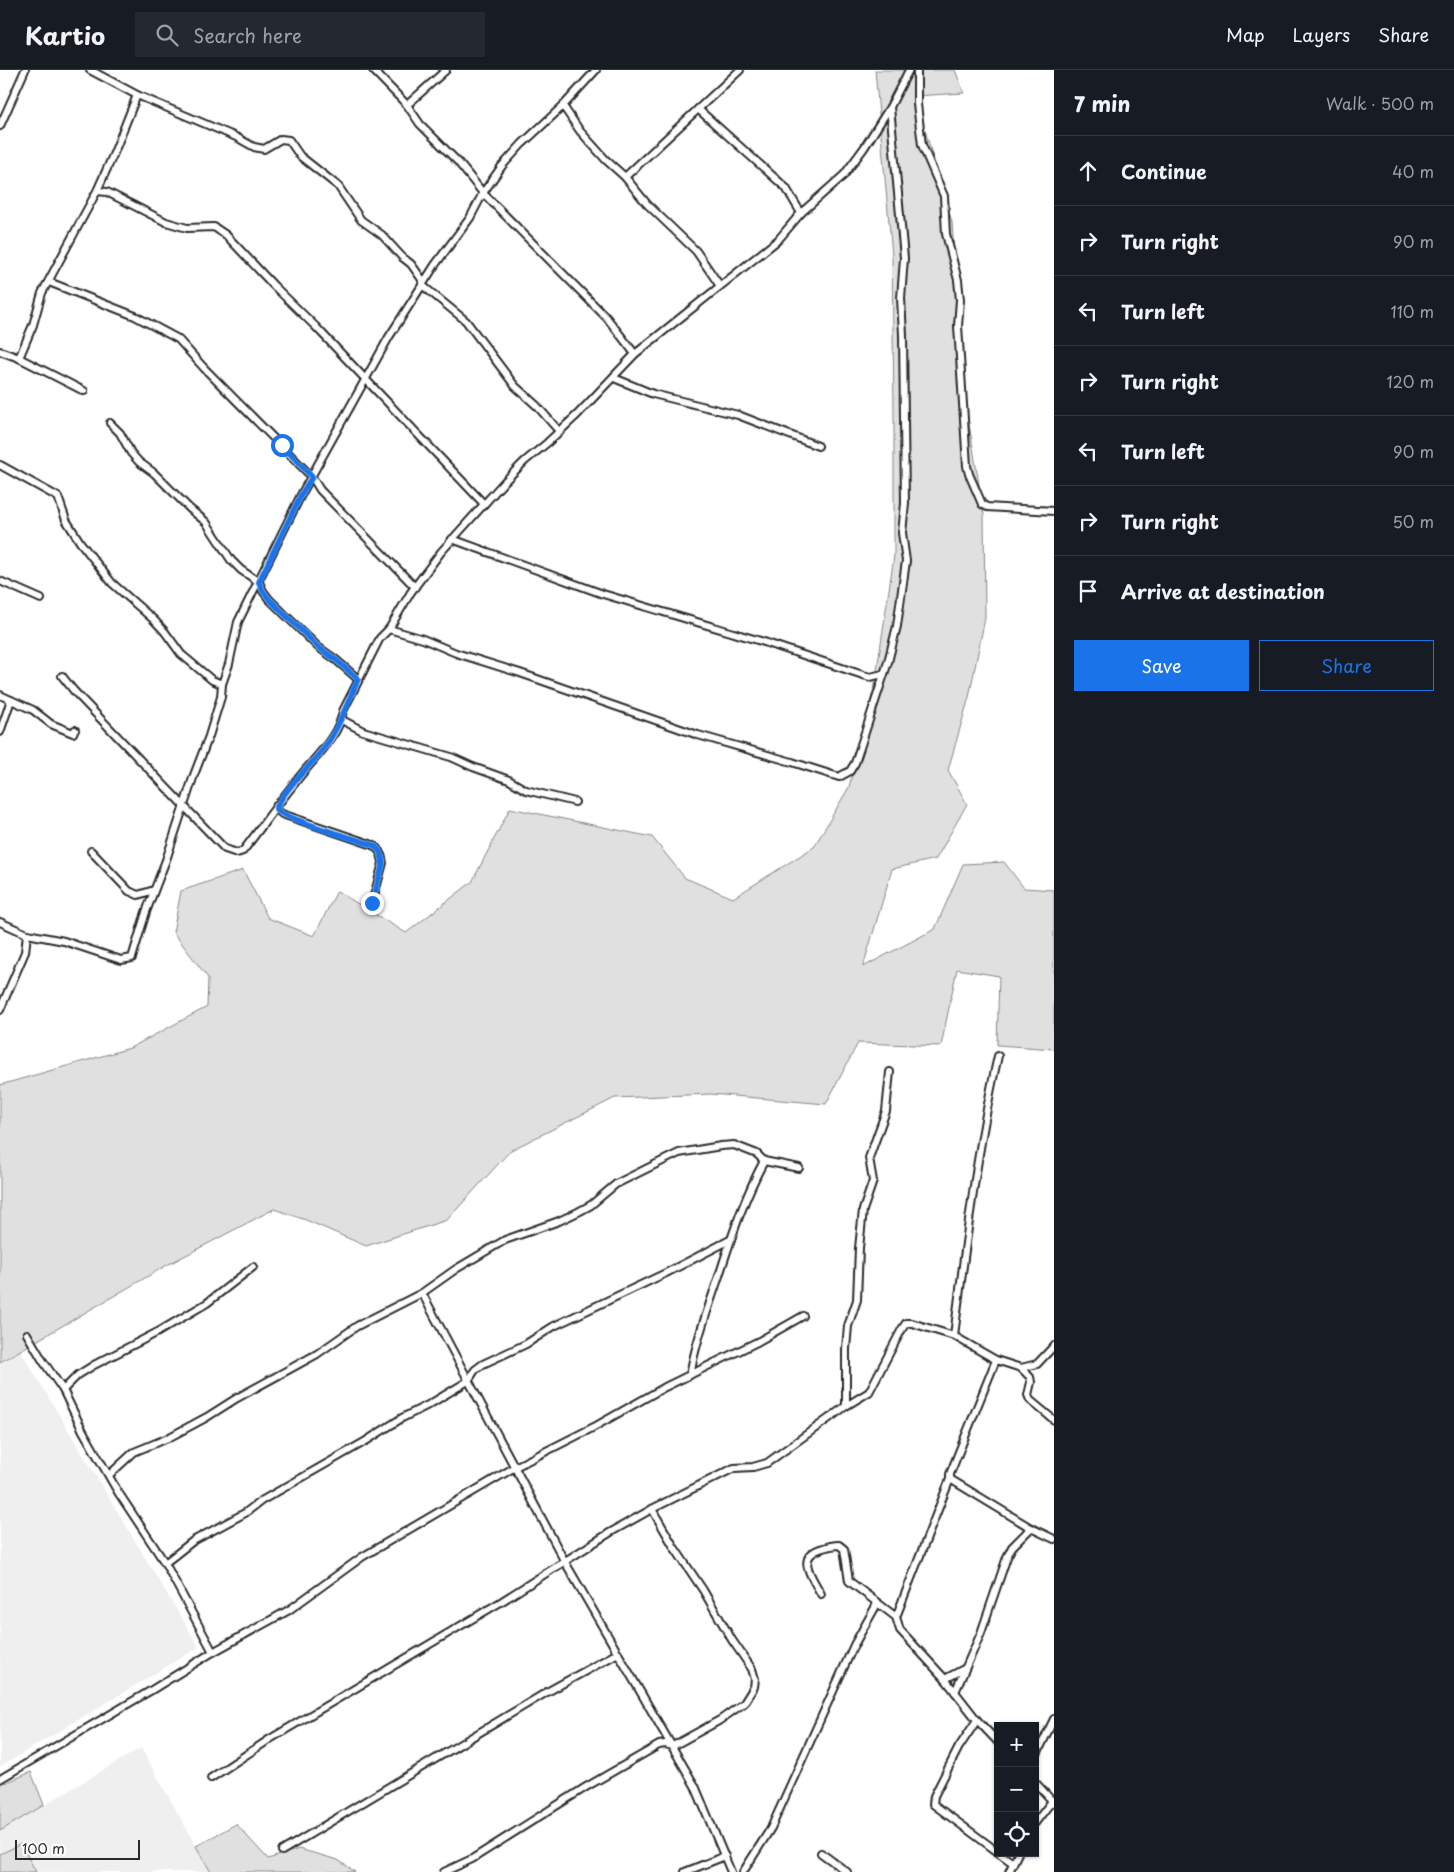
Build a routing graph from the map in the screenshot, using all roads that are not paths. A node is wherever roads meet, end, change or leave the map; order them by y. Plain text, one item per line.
1 (25, 70) edge
2 (90, 70) edge
3 (373, 70) edge
4 (446, 70) edge
5 (596, 70) edge
6 (909, 70) edge
7 (917, 70) edge
8 (738, 71) edge
9 (138, 94) junction
10 (407, 105) junction
11 (563, 106) junction
12 (890, 107) junction
13 (698, 109) junction
14 (881, 121) junction
15 (891, 124) junction
16 (0, 126) edge
17 (625, 177) junction
18 (101, 181) junction
19 (97, 191) junction
20 (107, 192) junction
21 (484, 193) junction
22 (801, 213) junction
23 (49, 282) junction
24 (422, 284) junction
25 (720, 286) junction
26 (0, 351) edge
27 (636, 354) junction
28 (19, 358) junction
29 (614, 378) junction
30 (365, 380) junction
31 (84, 391) dead end
32 (110, 423) dead end
33 (560, 431) junction
34 (818, 446) dead end
35 (0, 465) edge
36 (312, 477) junction
37 (484, 504) junction
38 (1054, 511) edge
39 (452, 539) junction
40 (0, 581) edge
41 (259, 582) junction
42 (415, 588) junction
43 (41, 599) dead end
44 (389, 629) junction
45 (883, 674) junction
46 (62, 676) dead end
47 (358, 679) junction
48 (222, 684) junction
49 (0, 695) edge
50 (11, 700) junction
51 (342, 720) junction
52 (75, 730) dead end
53 (0, 732) edge
54 (574, 802) dead end
55 (278, 805) junction
56 (184, 806) junction
57 (91, 851) dead end
58 (154, 890) junction
59 (372, 903) dead end
60 (0, 922) edge
61 (27, 934) junction
62 (0, 1010) edge
63 (998, 1056) dead end
64 (890, 1072) dead end
65 (764, 1161) junction
66 (799, 1168) dead end
67 (730, 1240) junction
68 (253, 1267) dead end
69 (422, 1293) junction
70 (804, 1316) dead end
71 (27, 1334) dead end
72 (954, 1336) junction
73 (1054, 1346) edge
74 (996, 1360) junction
75 (1021, 1368) junction
76 (690, 1375) junction
77 (468, 1380) junction
78 (63, 1390) junction
79 (846, 1406) junction
80 (1054, 1420) edge
81 (515, 1466) junction
82 (109, 1475) junction
83 (950, 1479) junction
84 (652, 1509) junction
85 (1031, 1528) junction
86 (1054, 1539) edge
87 (565, 1562) junction
88 (165, 1563) junction
89 (821, 1594) dead end
90 (877, 1604) junction
91 (896, 1617) junction
92 (213, 1652) junction
93 (618, 1653) junction
94 (964, 1669) junction
95 (945, 1679) junction
96 (955, 1692) junction
97 (1054, 1719) edge
98 (977, 1720) junction
99 (994, 1738) edge
100 (673, 1746) junction
101 (1039, 1750) edge
102 (211, 1778) dead end
103 (0, 1779) edge
104 (1039, 1786) edge
105 (1053, 1802) edge
106 (1039, 1818) edge
107 (994, 1850) edge
108 (282, 1851) dead end
109 (821, 1853) dead end
110 (725, 1856) junction
111 (1003, 1857) edge
112 (1016, 1857) edge
113 (1013, 1864) junction
114 (444, 1872) edge
115 (685, 1872) edge
116 (731, 1872) edge
117 (743, 1872) edge
118 (847, 1872) edge
119 (1009, 1872) edge

1 - 16 street
2 - 9 street
3 - 10 street
4 - 10 street
5 - 11 street
6 - 12 street
7 - 38 street
8 - 13 street
9 - 18 street
9 - 24 street
10 - 21 street
11 - 17 street
11 - 21 street
12 - 14 street
12 - 15 street
13 - 17 street
13 - 22 street
14 - 15 street
14 - 22 street
15 - 45 street
17 - 25 street
18 - 19 street
18 - 20 street
19 - 20 street
19 - 23 street
20 - 30 street
21 - 24 street
21 - 27 street
22 - 25 street
23 - 28 street
23 - 36 street
24 - 30 street
24 - 33 street
25 - 27 street
26 - 28 street
27 - 29 street
28 - 31 street
29 - 33 street
29 - 34 street
30 - 36 street
30 - 37 street
32 - 41 street
33 - 37 street
35 - 48 street
36 - 41 street
36 - 42 street
37 - 39 street
39 - 42 street
39 - 45 street
40 - 43 street
41 - 47 street
41 - 48 street
42 - 44 street
44 - 45 street
44 - 47 street
46 - 56 street
47 - 51 street
48 - 56 street
49 - 50 street
50 - 52 street
50 - 53 street
51 - 54 street
51 - 55 street
55 - 56 street
55 - 59 street
56 - 58 street
57 - 58 street
58 - 61 street
60 - 61 street
61 - 62 street
63 - 72 street
64 - 79 street
65 - 66 street
65 - 67 street
65 - 69 street
67 - 76 street
67 - 77 street
68 - 78 street
69 - 77 street
69 - 82 street
70 - 76 street
71 - 78 street
72 - 74 street
72 - 79 street
73 - 75 street
74 - 75 street
74 - 83 street
75 - 80 street
76 - 81 street
77 - 81 street
77 - 88 street
78 - 82 street
79 - 84 street
81 - 87 street
81 - 92 street
82 - 88 street
83 - 85 street
83 - 91 street
84 - 87 street
84 - 100 street
85 - 86 street
85 - 94 street
87 - 93 street
87 - 102 street
88 - 92 street
89 - 90 street
90 - 91 street
90 - 117 street
91 - 95 street
92 - 103 street
93 - 100 street
93 - 108 street
94 - 95 street
94 - 96 street
95 - 96 street
96 - 98 street
97 - 101 street
98 - 99 street
98 - 107 street
100 - 110 street
100 - 114 street
104 - 105 street
105 - 106 street
109 - 118 street
110 - 115 street
110 - 116 street
111 - 113 street
112 - 113 street
113 - 119 street

